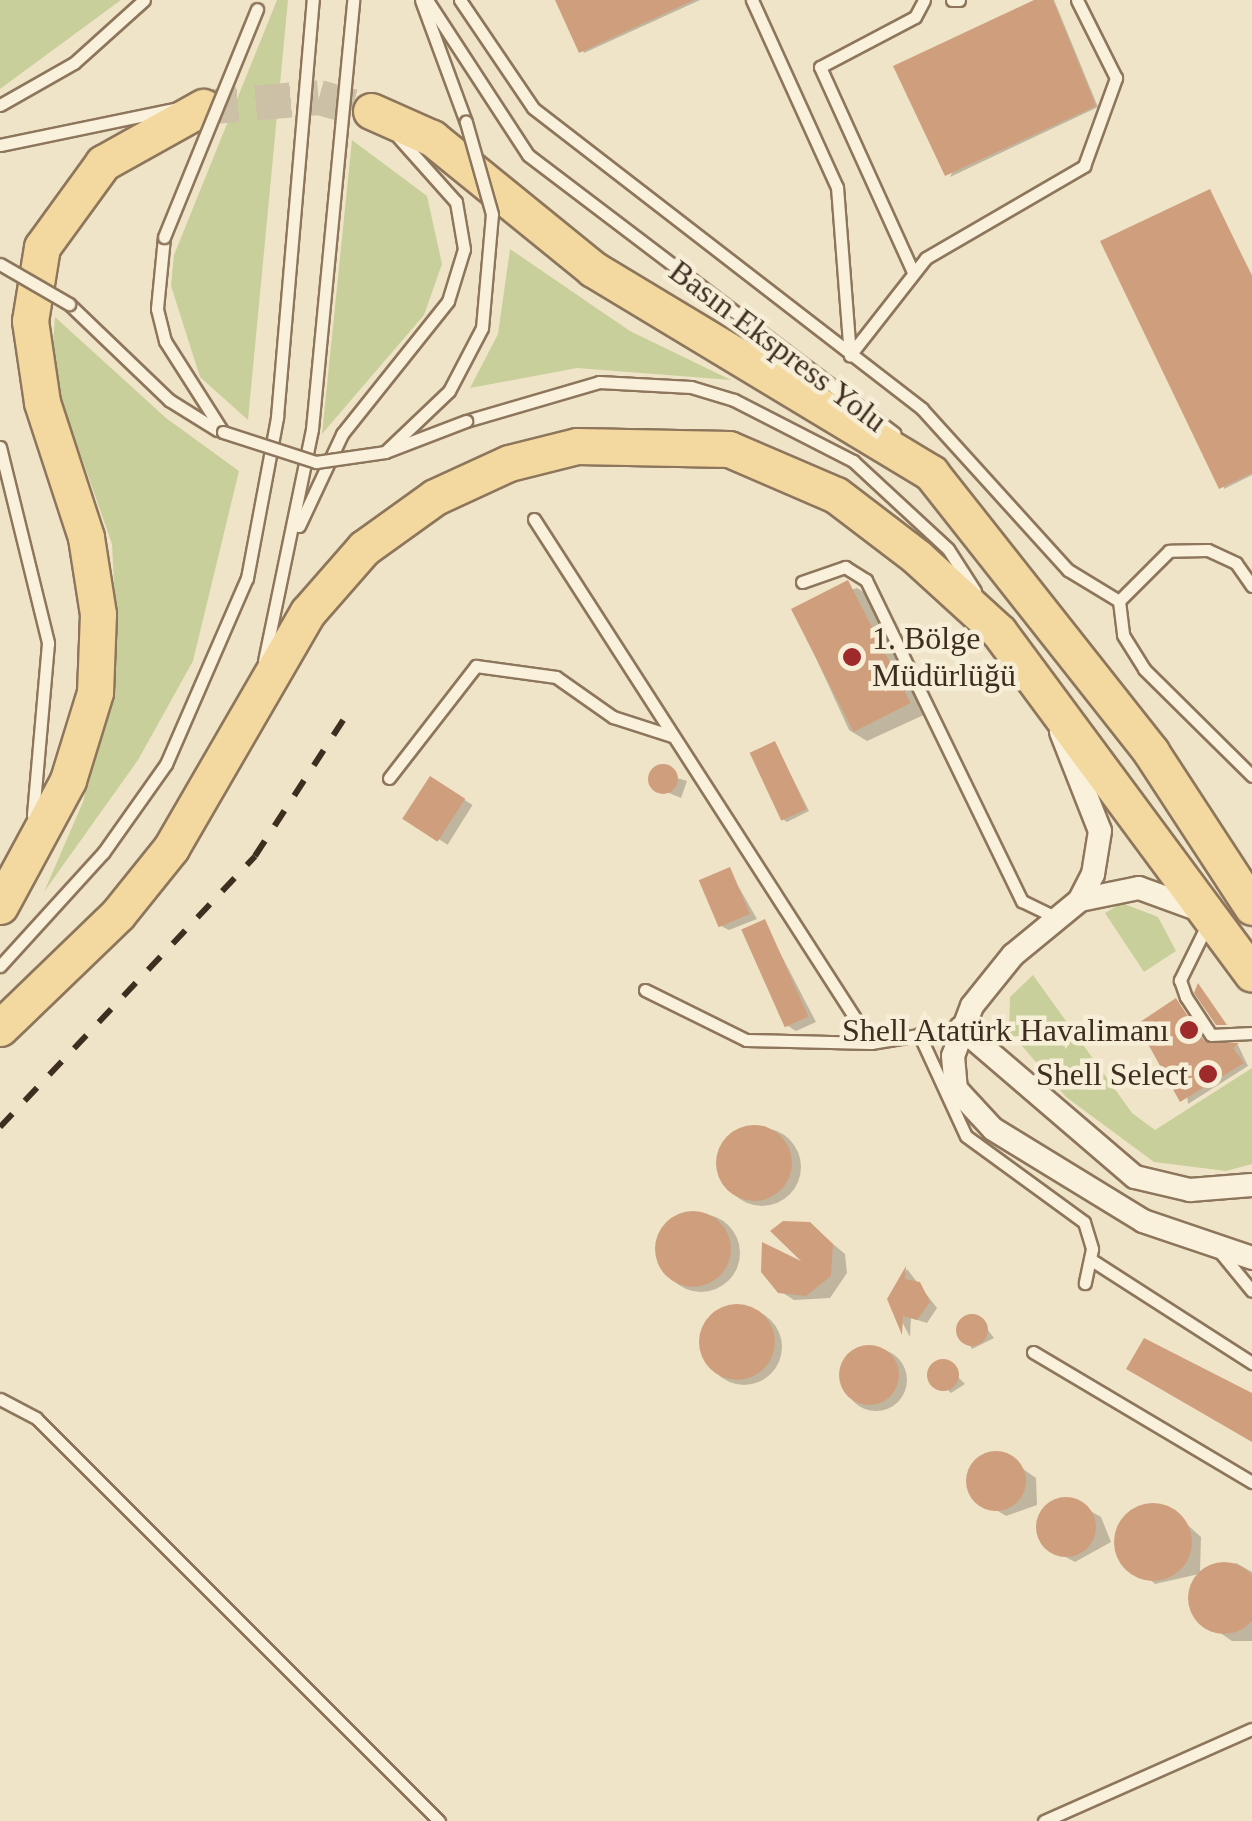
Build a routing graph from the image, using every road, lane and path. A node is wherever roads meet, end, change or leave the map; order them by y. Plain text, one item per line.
1 (144, 0) edge
2 (313, 0) edge
3 (353, 0) edge
4 (424, 0) edge
5 (460, 0) edge
6 (752, 0) edge
7 (924, 0) edge
8 (1077, 0) edge
9 (260, 5) edge
10 (0, 105) edge
11 (203, 108) joint
12 (371, 111) joint
13 (0, 145) edge
14 (0, 264) edge
15 (913, 272) junction
16 (850, 355) junction
17 (223, 432) junction
18 (0, 447) edge
19 (384, 452) junction
20 (931, 473) junction
21 (534, 519) dead end
22 (293, 539) junction
23 (802, 582) dead end
24 (1252, 586) edge
25 (1119, 601) junction
26 (999, 632) junction
27 (255, 699) junction
28 (1051, 706) junction
29 (672, 736) junction
30 (1252, 776) edge
31 (389, 778) dead end
32 (1195, 822) junction
33 (1252, 878) edge
34 (7, 894) edge
35 (1080, 900) junction
36 (1252, 907) edge
37 (1212, 914) junction
38 (1058, 919) junction
39 (0, 966) edge
40 (1252, 974) edge
41 (645, 990) dead end
42 (36, 1000) junction
43 (0, 1028) edge
44 (961, 1028) junction
45 (1252, 1033) edge
46 (919, 1034) junction
47 (0, 1038) edge
48 (871, 1044) junction
49 (1252, 1185) edge
50 (1220, 1252) junction
51 (1252, 1258) edge
52 (1090, 1259) junction
53 (1085, 1284) dead end
54 (1252, 1291) edge
55 (1032, 1352) dead end
56 (1252, 1362) edge
57 (0, 1399) edge
58 (1252, 1482) edge
59 (1252, 1729) edge
60 (439, 1821) edge
61 (1044, 1821) edge

1 - 10 lane
2 - 39 lane
3 - 22 lane
4 - 19 lane, bridge
4 - 20 lane, Basın Ekspress Yolu
5 - 16 lane
6 - 16 lane
7 - 15 lane
8 - 15 lane
9 - 17 lane, bridge
11 - 13 lane
11 - 34 main road
12 - 20 main road
12 - 22 lane
14 - 17 lane, bridge
15 - 16 lane
16 - 25 lane
17 - 19 lane, bridge
18 - 34 lane
19 - 26 lane, bridge
20 - 32 main road, Basın Ekspress Yolu
21 - 29 lane
22 - 27 lane
23 - 38 lane
24 - 25 lane
25 - 30 lane
26 - 27 main road
26 - 28 main road
27 - 42 main road
28 - 35 street
28 - 37 main road
29 - 31 lane
29 - 48 lane
32 - 33 lane
32 - 36 main road, Basın Ekspress Yolu
35 - 37 street
35 - 38 street
37 - 40 main road
37 - 45 lane
38 - 44 street
41 - 48 lane
42 - 43 main road
42 - 47 street
44 - 46 lane
44 - 49 street
44 - 50 street
46 - 48 lane
46 - 52 lane
50 - 51 street
50 - 54 lane
52 - 53 lane
52 - 56 lane
55 - 58 lane
57 - 60 lane
59 - 61 lane

